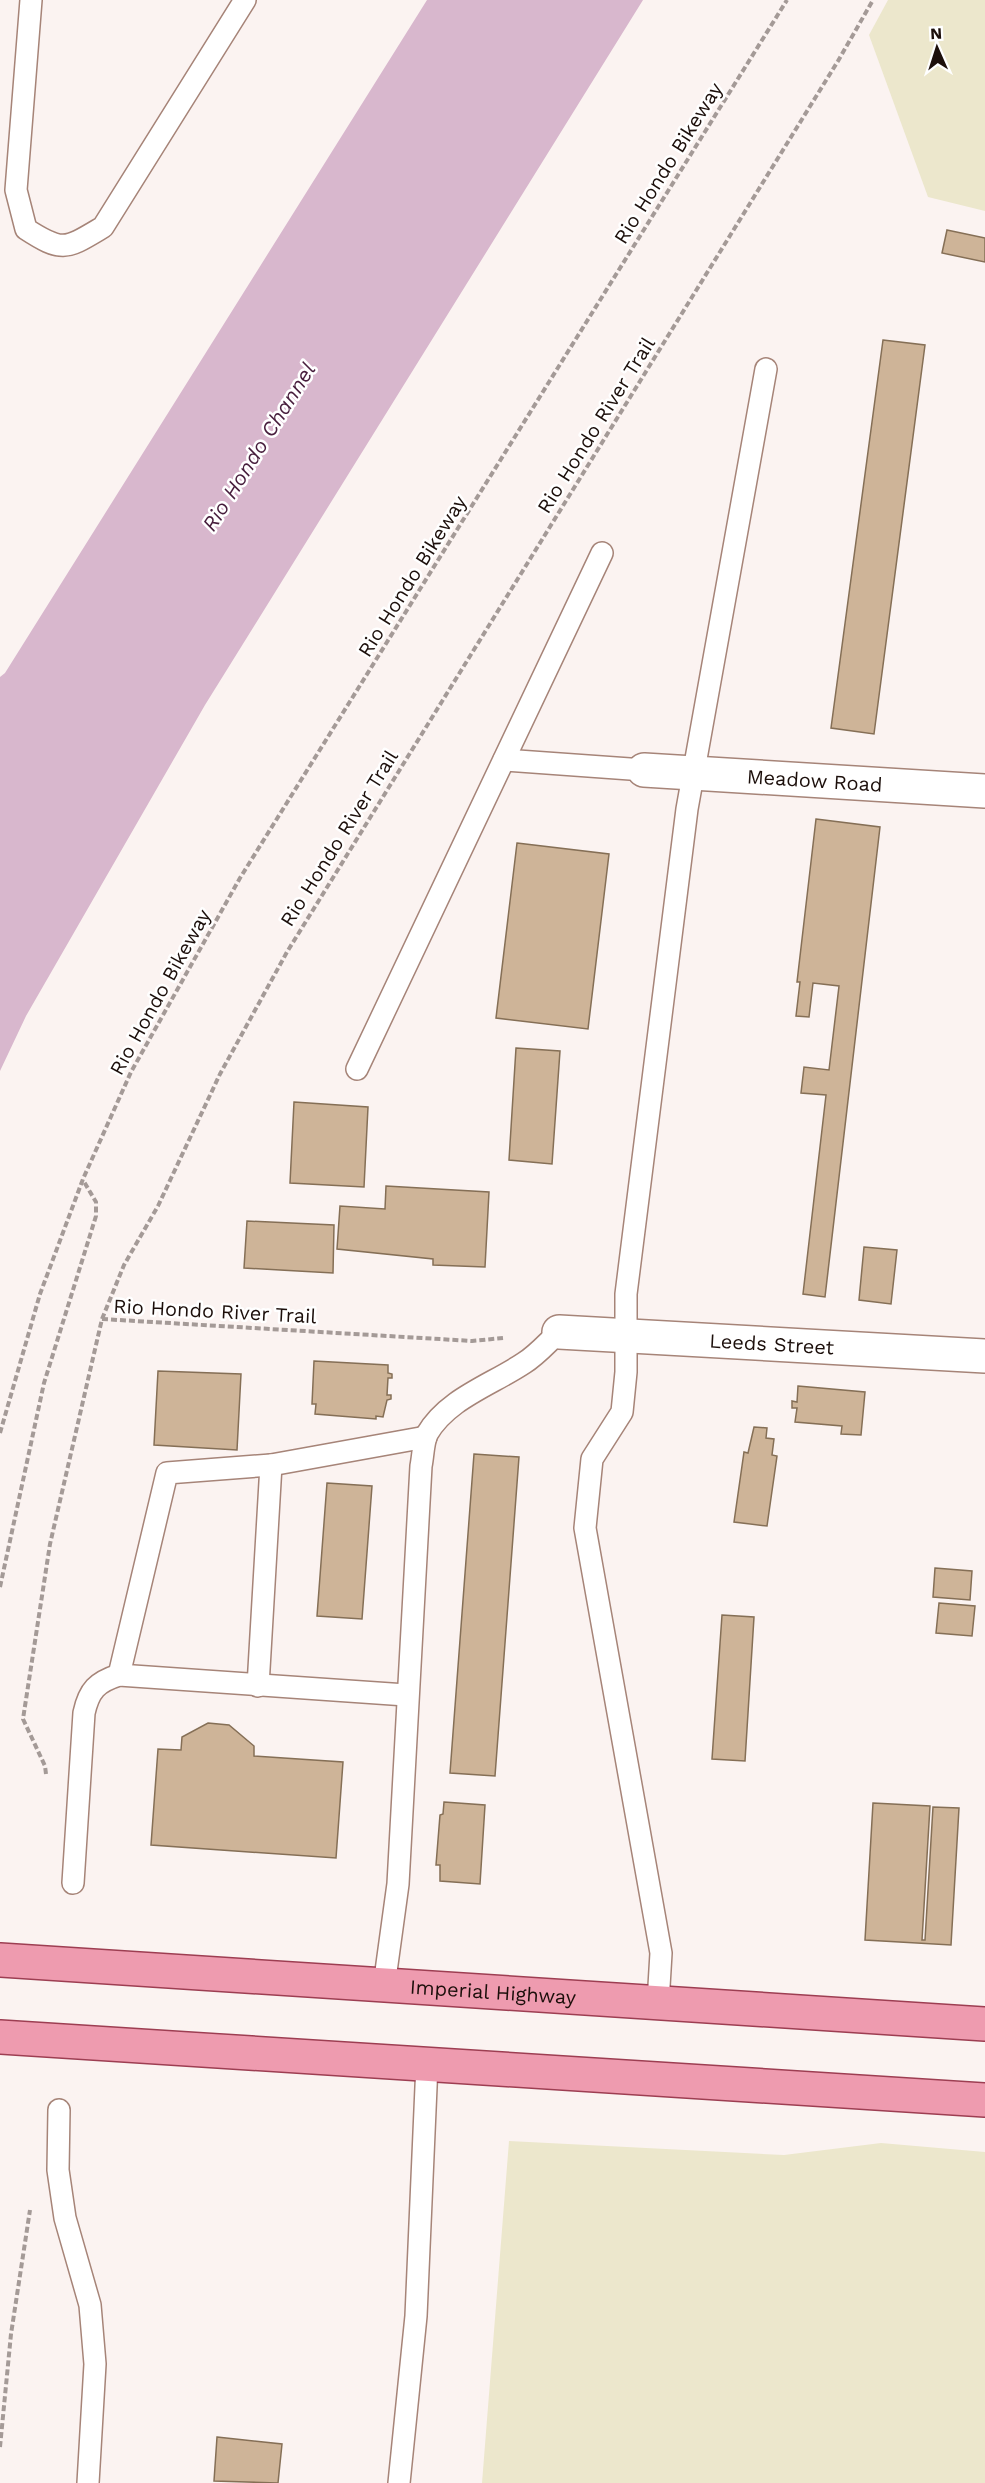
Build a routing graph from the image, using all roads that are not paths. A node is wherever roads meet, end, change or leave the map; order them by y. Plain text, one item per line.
1 (31, 0) edge
2 (245, 0) edge
3 (766, 369) dead end
4 (602, 553) dead end
5 (504, 760) junction
6 (644, 771) joint
7 (693, 774) junction
8 (985, 791) edge
9 (357, 1070) dead end
10 (559, 1332) joint
11 (626, 1336) junction
12 (985, 1356) edge
13 (426, 1437) junction
14 (271, 1465) junction
15 (119, 1675) junction
16 (258, 1686) junction
17 (406, 1695) junction
18 (74, 1883) dead end
19 (0, 1960) edge
20 (384, 1986) junction
21 (658, 2003) junction
22 (985, 2024) edge
23 (0, 2037) edge
24 (427, 2064) junction
25 (985, 2100) edge
26 (59, 2110) dead end
27 (88, 2483) edge
28 (399, 2483) edge

1 - 2 lane
3 - 7 lane
4 - 5 lane
5 - 6 lane
5 - 9 lane
6 - 7 street, Meadow Road
7 - 8 street, Meadow Road
7 - 11 lane
10 - 11 street, Leeds Street
10 - 13 lane
11 - 12 street, Leeds Street
11 - 21 lane
13 - 14 lane
13 - 17 lane
14 - 15 lane
14 - 16 lane
15 - 16 lane
15 - 18 lane
16 - 17 lane
17 - 20 lane
19 - 20 main road, Imperial Highway
20 - 21 main road, Imperial Highway
21 - 22 main road, Imperial Highway
23 - 24 main road
24 - 25 main road
24 - 28 lane
26 - 27 lane

